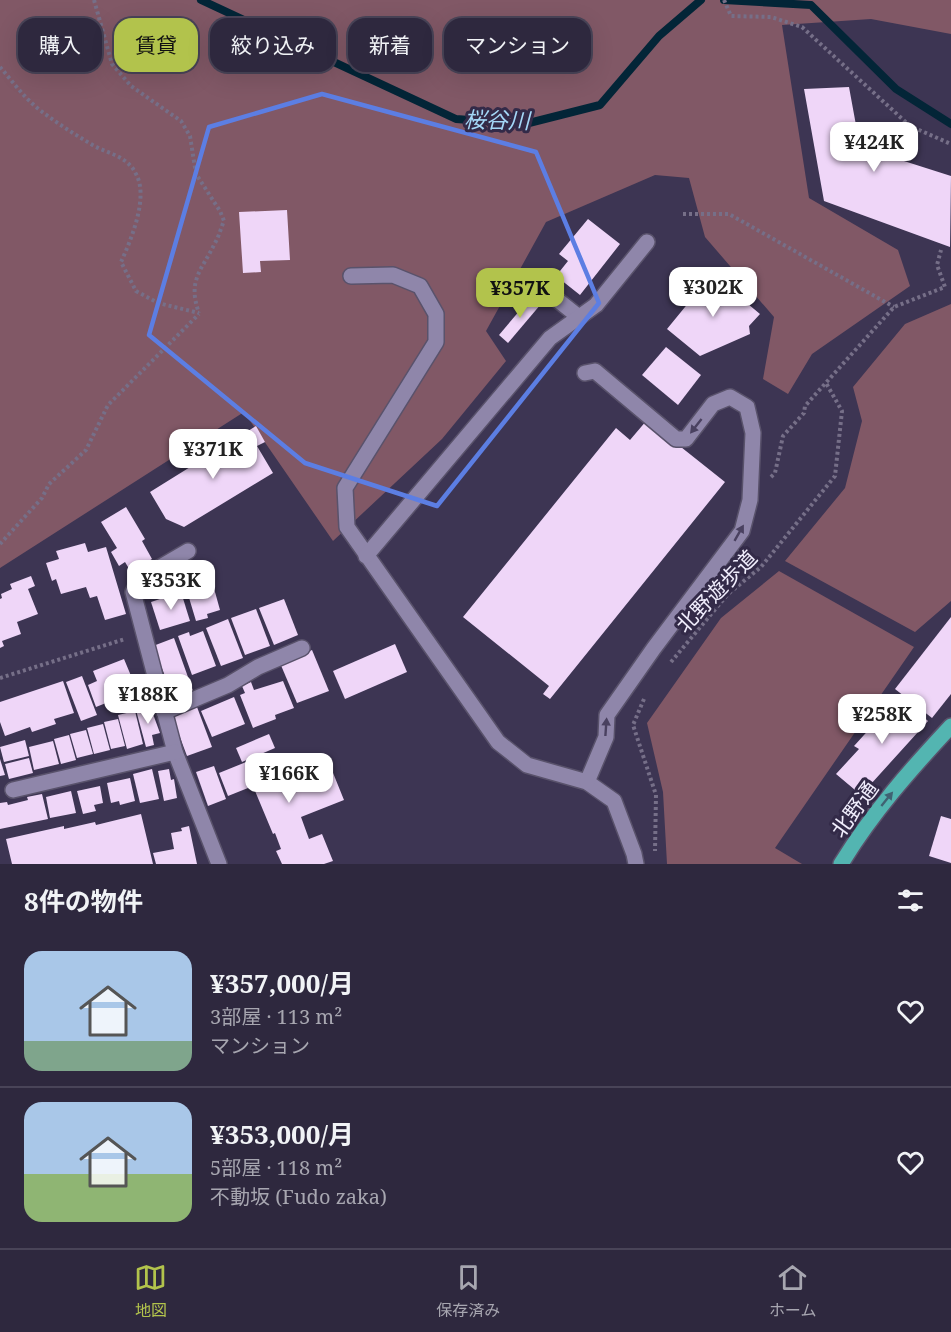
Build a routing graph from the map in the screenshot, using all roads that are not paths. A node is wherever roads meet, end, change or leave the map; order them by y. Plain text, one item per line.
1 (647, 242) dead end
2 (351, 276) dead end
3 (535, 282) dead end
4 (579, 317) junction
5 (585, 373) dead end
6 (188, 551) dead end
7 (366, 556) junction
8 (302, 648) dead end
9 (164, 712) junction
10 (951, 726) edge
11 (175, 752) junction
12 (587, 782) junction
13 (13, 790) dead end
14 (219, 864) edge
15 (636, 864) edge
16 (841, 864) edge

1 - 4 street
2 - 7 street
3 - 4 street
4 - 7 street
12 -> 5 street
6 - 9 street
7 - 12 street
8 - 9 street
9 - 11 street
16 -> 10 main road, 北野通
11 - 13 street
11 - 14 street
12 - 15 street

